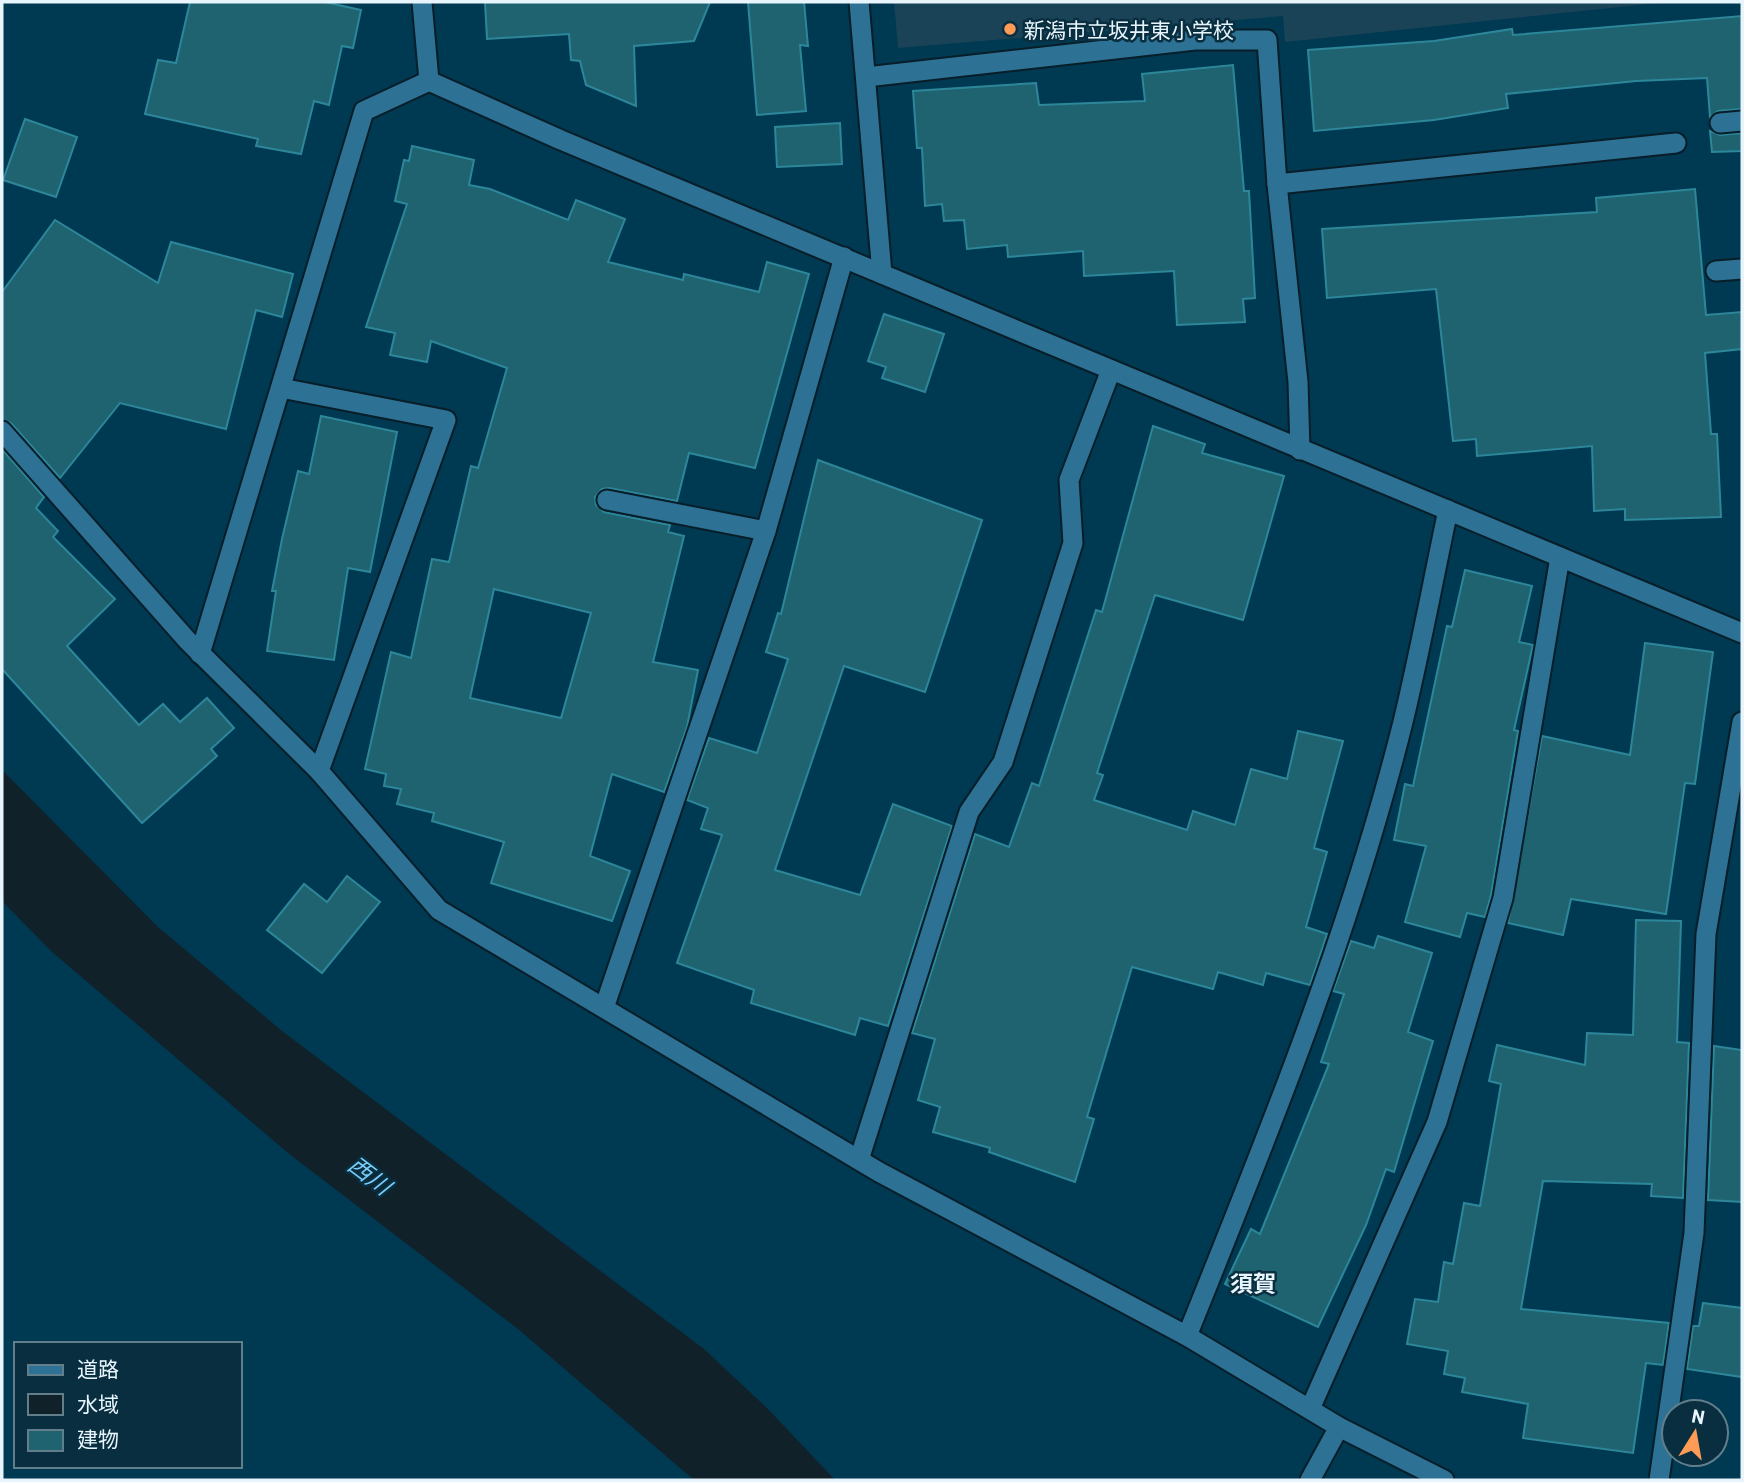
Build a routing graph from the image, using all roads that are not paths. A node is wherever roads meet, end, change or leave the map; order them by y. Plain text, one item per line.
1 (422, 2) edge
2 (859, 2) edge
3 (866, 77) junction
4 (429, 81) junction
5 (1742, 121) edge
6 (1720, 124) dead end
7 (1676, 143) dead end
8 (1277, 184) junction
9 (844, 257) junction
10 (1742, 268) edge
11 (1716, 271) dead end
12 (882, 274) junction
13 (1111, 370) junction
14 (281, 388) junction
15 (2, 431) edge
16 (1300, 450) junction
17 (607, 500) dead end
18 (1448, 510) junction
19 (766, 531) junction
20 (1560, 557) junction
21 (1742, 633) edge
22 (200, 654) junction
23 (1742, 722) edge
24 (319, 771) junction
25 (604, 1008) junction
26 (859, 1160) junction
27 (1187, 1336) junction
28 (1310, 1409) junction
29 (1339, 1427) junction
30 (1310, 1480) edge
31 (1444, 1480) edge
32 (1659, 1480) edge

1 - 4 street
2 - 3 street
3 - 8 street
3 - 12 street
4 - 9 street
4 - 14 street
5 - 6 street
7 - 8 street
8 - 16 street
9 - 12 street
9 - 19 street
10 - 11 street
12 - 13 street
13 - 16 street
13 - 26 street
14 - 22 street
14 - 24 street
15 - 22 street
16 - 18 street
17 - 19 street
18 - 20 street
18 - 27 street
19 - 25 street
20 - 21 street
20 - 28 street
22 - 24 street
23 - 32 street
24 - 25 street
25 - 26 street
26 - 27 street
27 - 28 street
28 - 29 street
29 - 30 street
29 - 31 street

